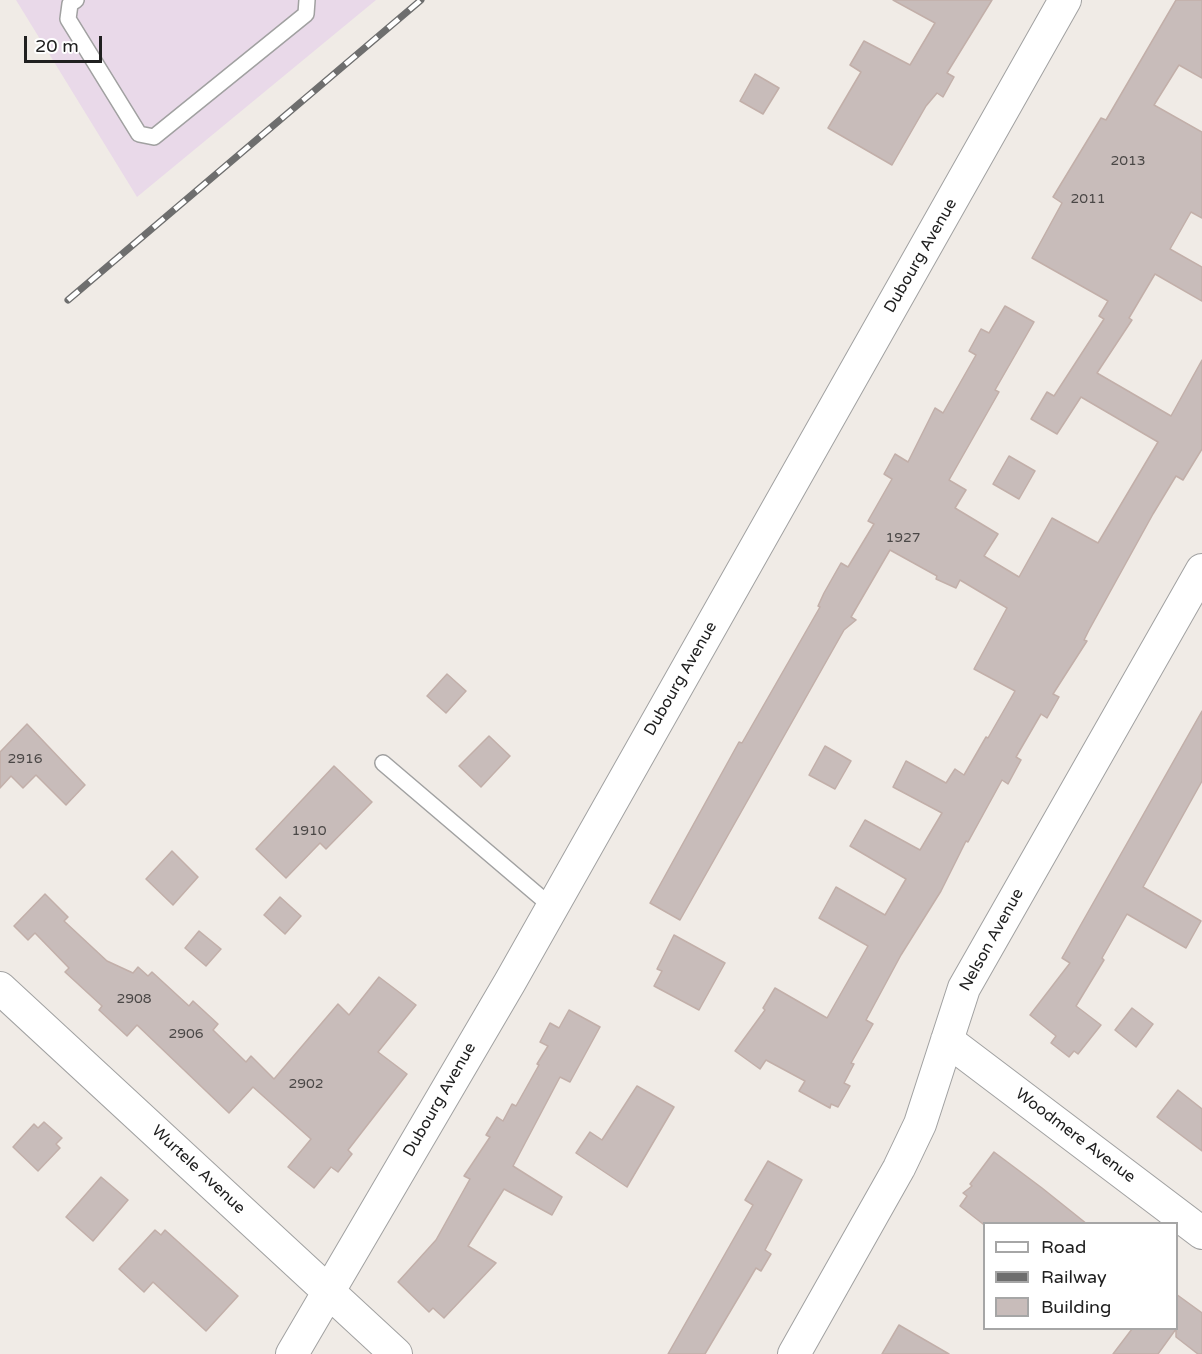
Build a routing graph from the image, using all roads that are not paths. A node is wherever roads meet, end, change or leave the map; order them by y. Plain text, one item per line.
1 (76, 0) edge
2 (307, 0) edge
3 (1065, 0) edge
4 (1202, 570) edge
5 (383, 763) dead end
6 (552, 907) junction
7 (0, 988) edge
8 (947, 1040) junction
9 (1202, 1233) edge
10 (328, 1292) junction
11 (292, 1354) edge
12 (396, 1354) edge
13 (794, 1354) edge

1 - 2 lane
3 - 6 street, Dubourg Avenue
4 - 8 street, Nelson Avenue
5 - 6 lane
6 - 10 street, Dubourg Avenue
7 - 10 street, Wurtele Avenue
8 - 9 street, Woodmere Avenue
8 - 13 street, Nelson Avenue
10 - 11 street, Dubourg Avenue
10 - 12 street, Wurtele Avenue

